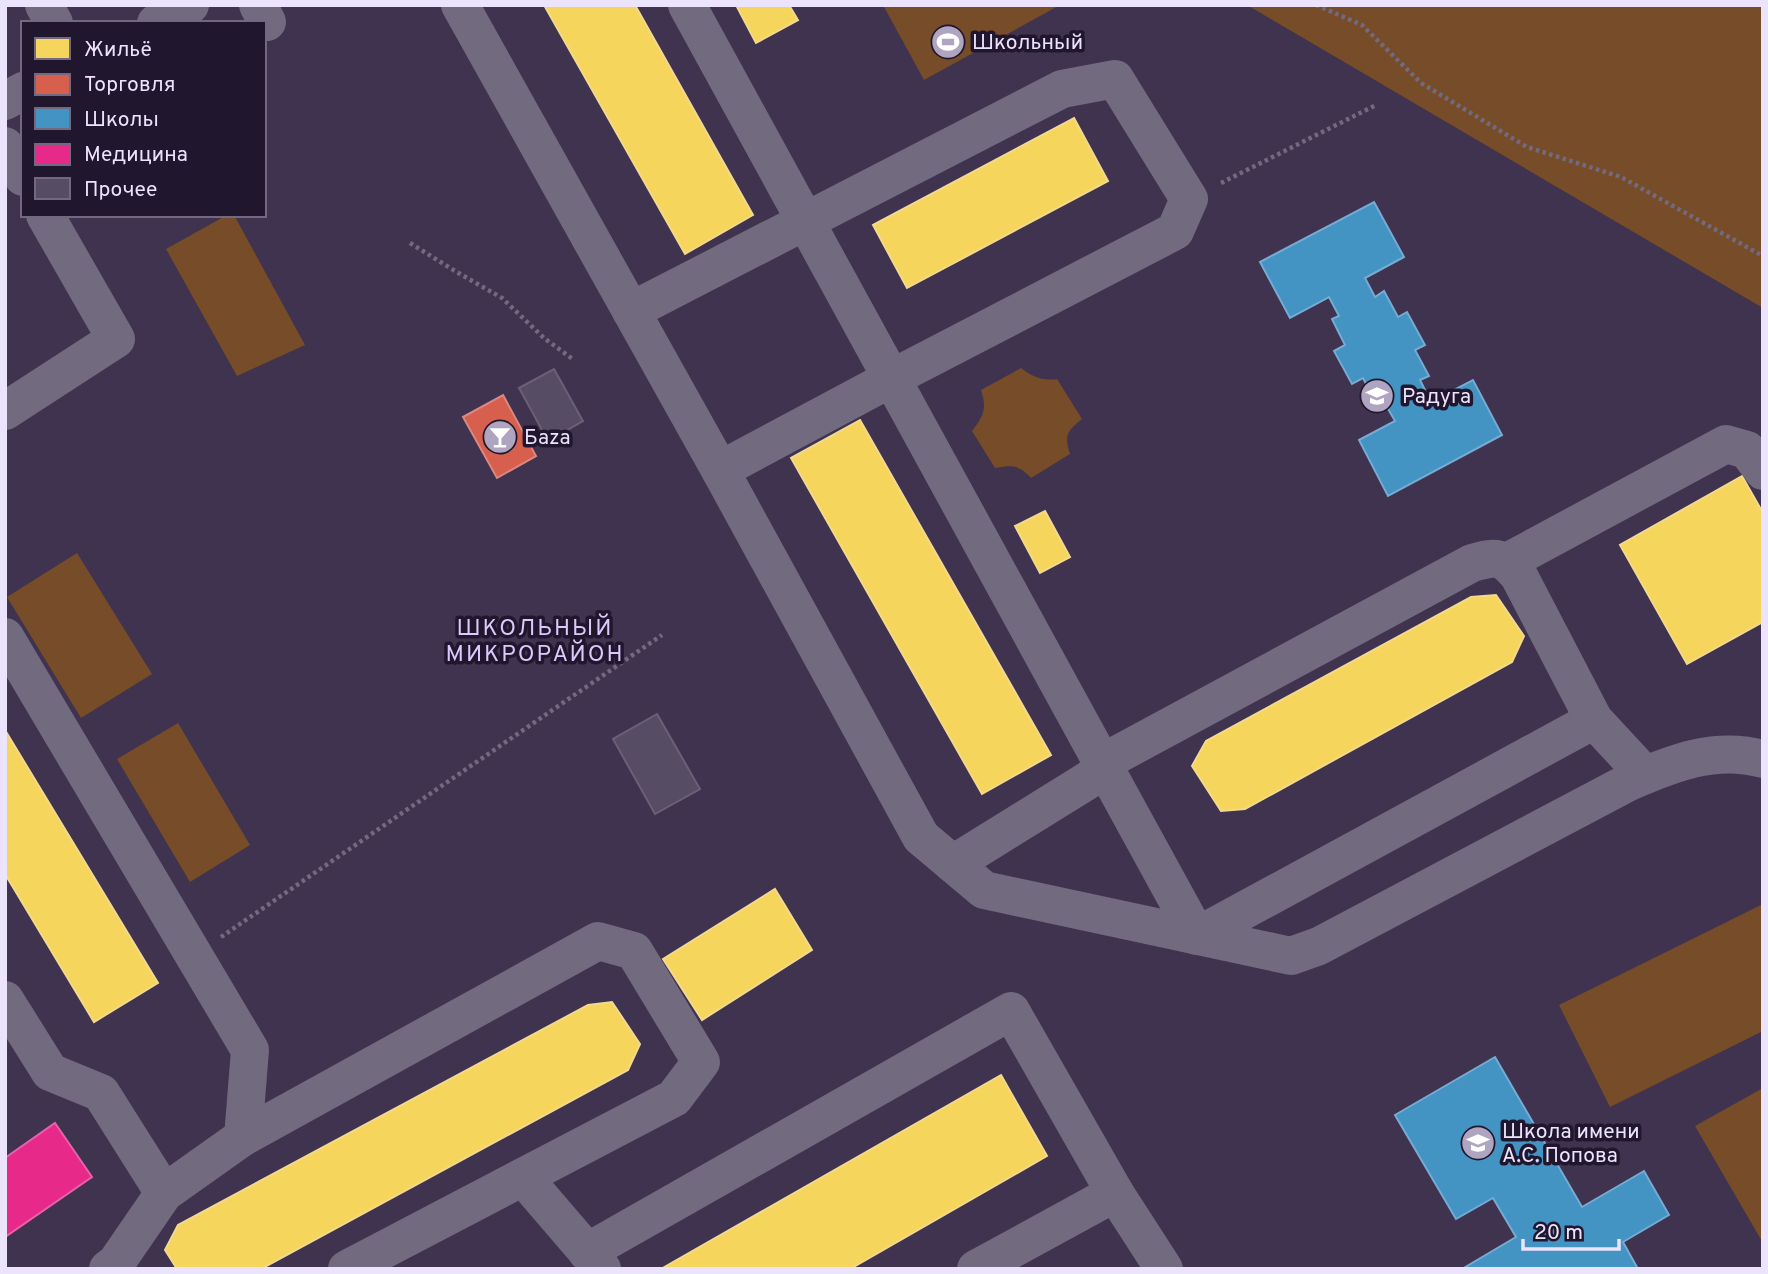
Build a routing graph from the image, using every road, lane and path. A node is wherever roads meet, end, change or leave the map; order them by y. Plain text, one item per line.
1 (44, 5) edge
2 (190, 5) edge
3 (460, 5) edge
4 (687, 5) edge
5 (1316, 5) edge
6 (53, 21) edge
7 (160, 21) edge
8 (21, 92) edge
9 (5, 101) edge
10 (1376, 105) dead end
11 (5, 146) edge
12 (21, 174) edge
13 (1188, 199) junction
14 (46, 217) edge
15 (806, 221) junction
16 (411, 243) dead end
17 (1763, 256) edge
18 (631, 311) junction
19 (574, 360) dead end
20 (892, 378) junction
21 (5, 411) edge
22 (720, 470) junction
23 (1763, 471) edge
24 (1507, 562) junction
25 (662, 635) dead end
26 (5, 637) edge
27 (1594, 720) junction
28 (1763, 759) edge
29 (1104, 766) junction
30 (1645, 775) junction
31 (953, 864) junction
32 (1197, 936) junction
33 (194, 955) junction
34 (5, 1000) edge
35 (243, 1137) junction
36 (523, 1177) junction
37 (164, 1193) junction
38 (1115, 1193) junction
39 (594, 1260) edge
40 (114, 1267) edge
41 (347, 1269) edge
42 (976, 1269) edge
43 (1164, 1269) edge

1 - 6 street
2 - 7 street
3 - 18 street
4 - 15 street
5 - 17 path
8 - 9 street
10 - 13 path
11 - 12 street
13 - 15 street
13 - 20 street
14 - 21 street
15 - 18 street
15 - 20 street
16 - 19 path
18 - 22 street
20 - 22 street
20 - 29 street
22 - 31 street
23 - 24 street
24 - 27 street
24 - 29 street
25 - 33 path
26 - 33 street
27 - 30 street
27 - 32 street
28 - 30 street
29 - 31 street
29 - 32 street
30 - 32 street
31 - 32 street
33 - 35 street
34 - 37 street
35 - 36 street
35 - 37 street
36 - 39 street
36 - 41 street
37 - 40 street
38 - 39 street
38 - 42 street
38 - 43 street

